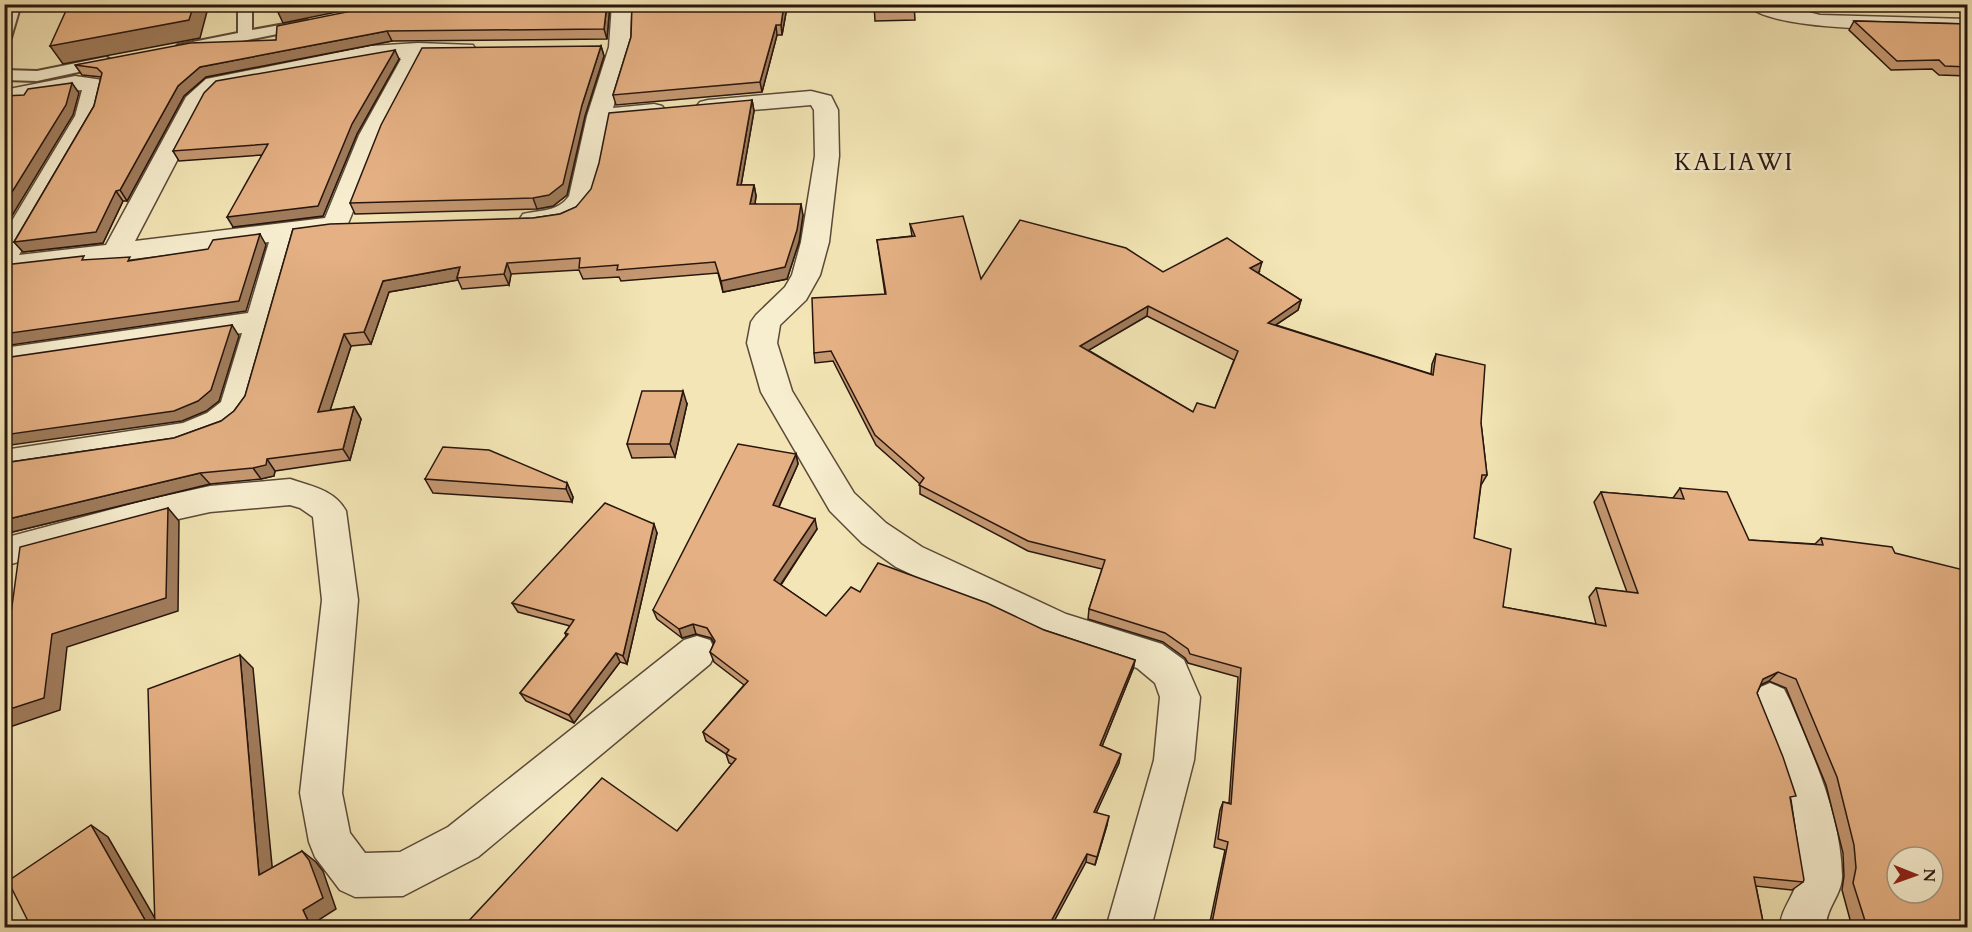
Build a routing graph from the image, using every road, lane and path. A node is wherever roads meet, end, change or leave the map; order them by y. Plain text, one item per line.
1 (14, 4) edge
2 (245, 4) edge
3 (623, 4) edge
4 (1757, 4) edge
5 (324, 21) edge
6 (1968, 25) edge
7 (245, 36) junction
8 (4, 38) edge
9 (620, 47) junction
10 (596, 48) edge
11 (490, 49) edge
12 (171, 50) edge
13 (418, 50) junction
14 (126, 59) edge
15 (4, 75) edge
16 (4, 97) edge
17 (599, 116) junction
18 (502, 220) edge
19 (286, 231) junction
20 (116, 252) junction
21 (4, 258) edge
22 (4, 266) edge
23 (260, 321) junction
24 (4, 357) edge
25 (4, 462) edge
26 (4, 552) edge
27 (697, 652) dead end
28 (1770, 701) dead end
29 (1128, 927) edge
30 (1803, 927) edge

1 - 8 lane
2 - 7 lane
3 - 9 street
4 - 6 street
5 - 7 lane
7 - 12 lane
9 - 10 street
9 - 17 street
11 - 13 street
13 - 19 street
13 - 20 street
14 - 15 lane
16 - 21 street
17 - 18 street
17 - 29 street
19 - 20 street
19 - 23 street
20 - 22 street
23 - 24 street
23 - 25 street
26 - 27 street
28 - 30 street

